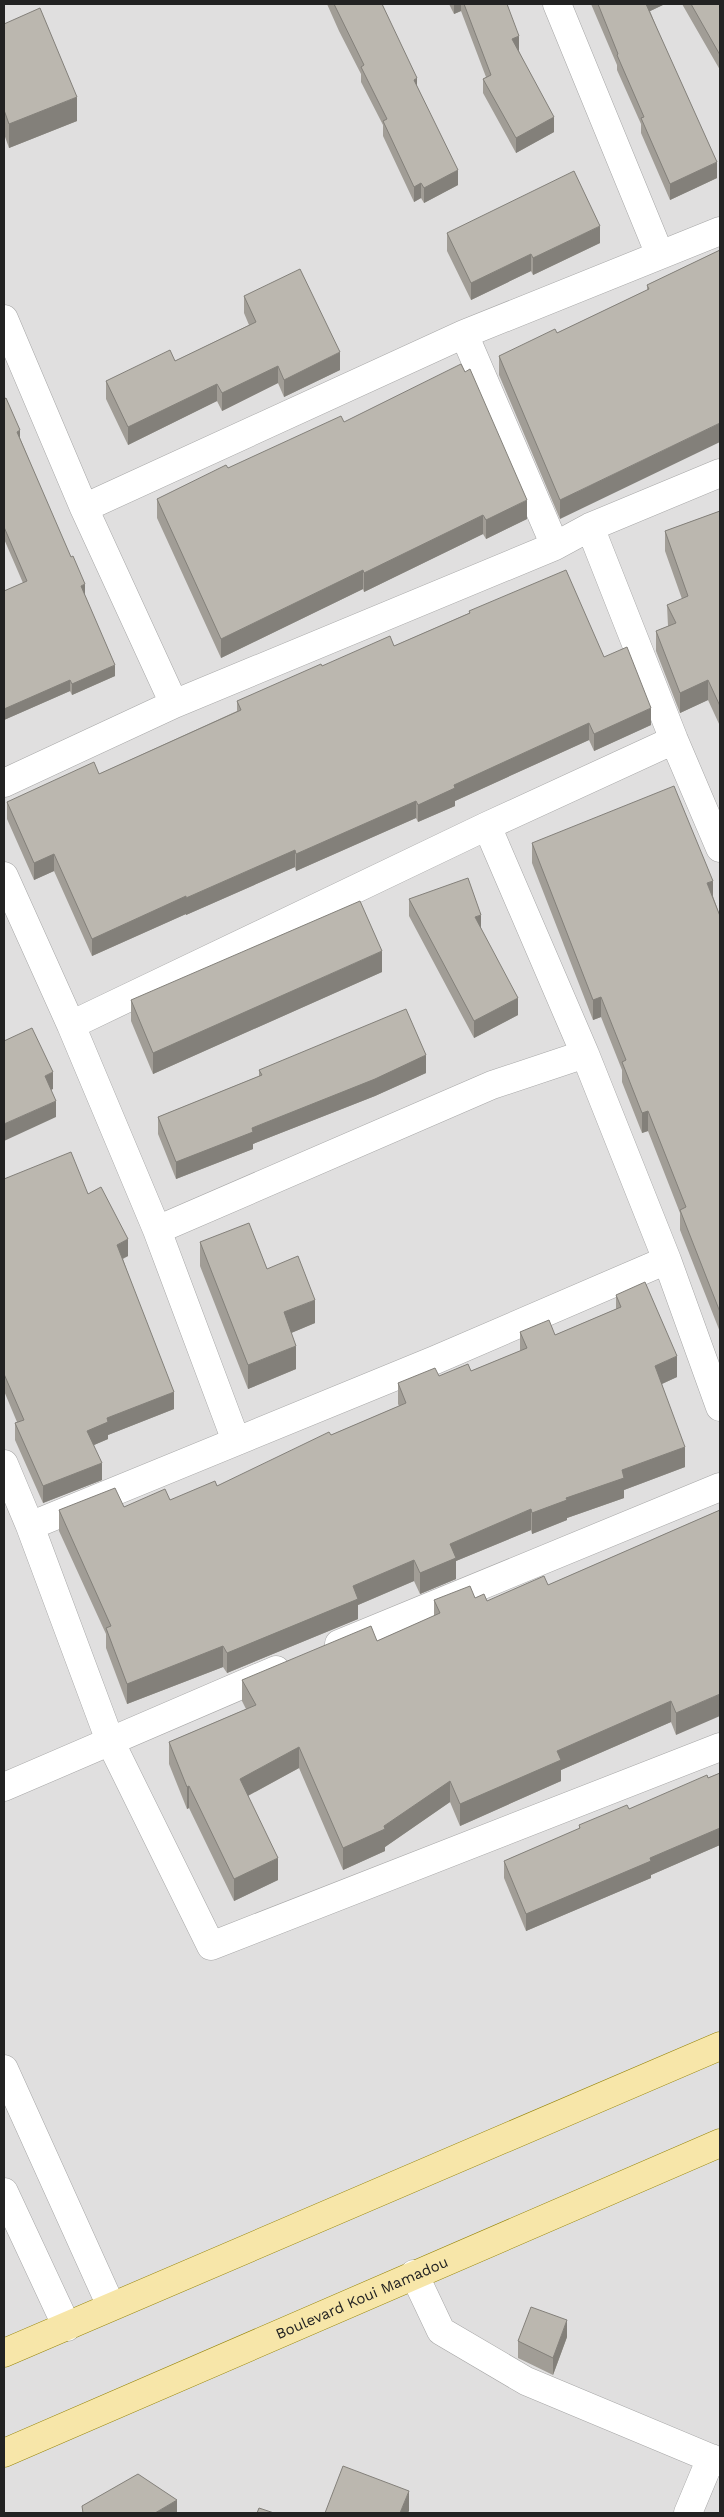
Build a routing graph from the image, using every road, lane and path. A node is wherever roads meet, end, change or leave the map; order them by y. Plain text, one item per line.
1 (556, 4) edge
2 (720, 231) edge
3 (660, 255) junction
4 (4, 319) edge
5 (464, 334) junction
6 (717, 481) edge
7 (84, 508) junction
8 (590, 527) junction
9 (555, 546) junction
10 (174, 704) junction
11 (674, 740) junction
12 (4, 783) edge
13 (487, 826) junction
14 (720, 848) edge
15 (4, 876) edge
16 (71, 1025) junction
17 (585, 1054) junction
18 (157, 1230) junction
19 (667, 1260) junction
20 (720, 1407) edge
21 (236, 1442) junction
22 (4, 1464) edge
23 (720, 1487) edge
24 (30, 1526) junction
25 (110, 1741) junction
26 (720, 1747) edge
27 (4, 1787) edge
28 (720, 2046) edge
29 (4, 2069) edge
30 (720, 2143) edge
31 (4, 2192) edge
32 (414, 2274) junction
33 (111, 2306) junction
34 (67, 2327) junction
35 (4, 2353) edge
36 (4, 2453) edge
37 (716, 2460) edge
38 (688, 2513) edge

1 - 3 street
2 - 3 street
3 - 5 street
4 - 7 street
5 - 7 street
5 - 9 street
6 - 8 street
7 - 10 street
8 - 9 street
8 - 11 street
9 - 10 street
10 - 12 street
11 - 13 street
11 - 14 street
13 - 16 street
13 - 17 street
15 - 16 street
16 - 18 street
17 - 18 street
17 - 19 street
18 - 21 street
19 - 20 street
19 - 21 street
21 - 24 street
22 - 24 street
23 - 25 street
24 - 25 street
25 - 26 street
25 - 27 street
28 - 33 main road
29 - 33 street
30 - 32 main road, Boulevard Koui Mamadou
31 - 34 street
32 - 36 main road, Boulevard Koui Mamadou
32 - 37 street
33 - 34 main road
34 - 35 main road
37 - 38 street

